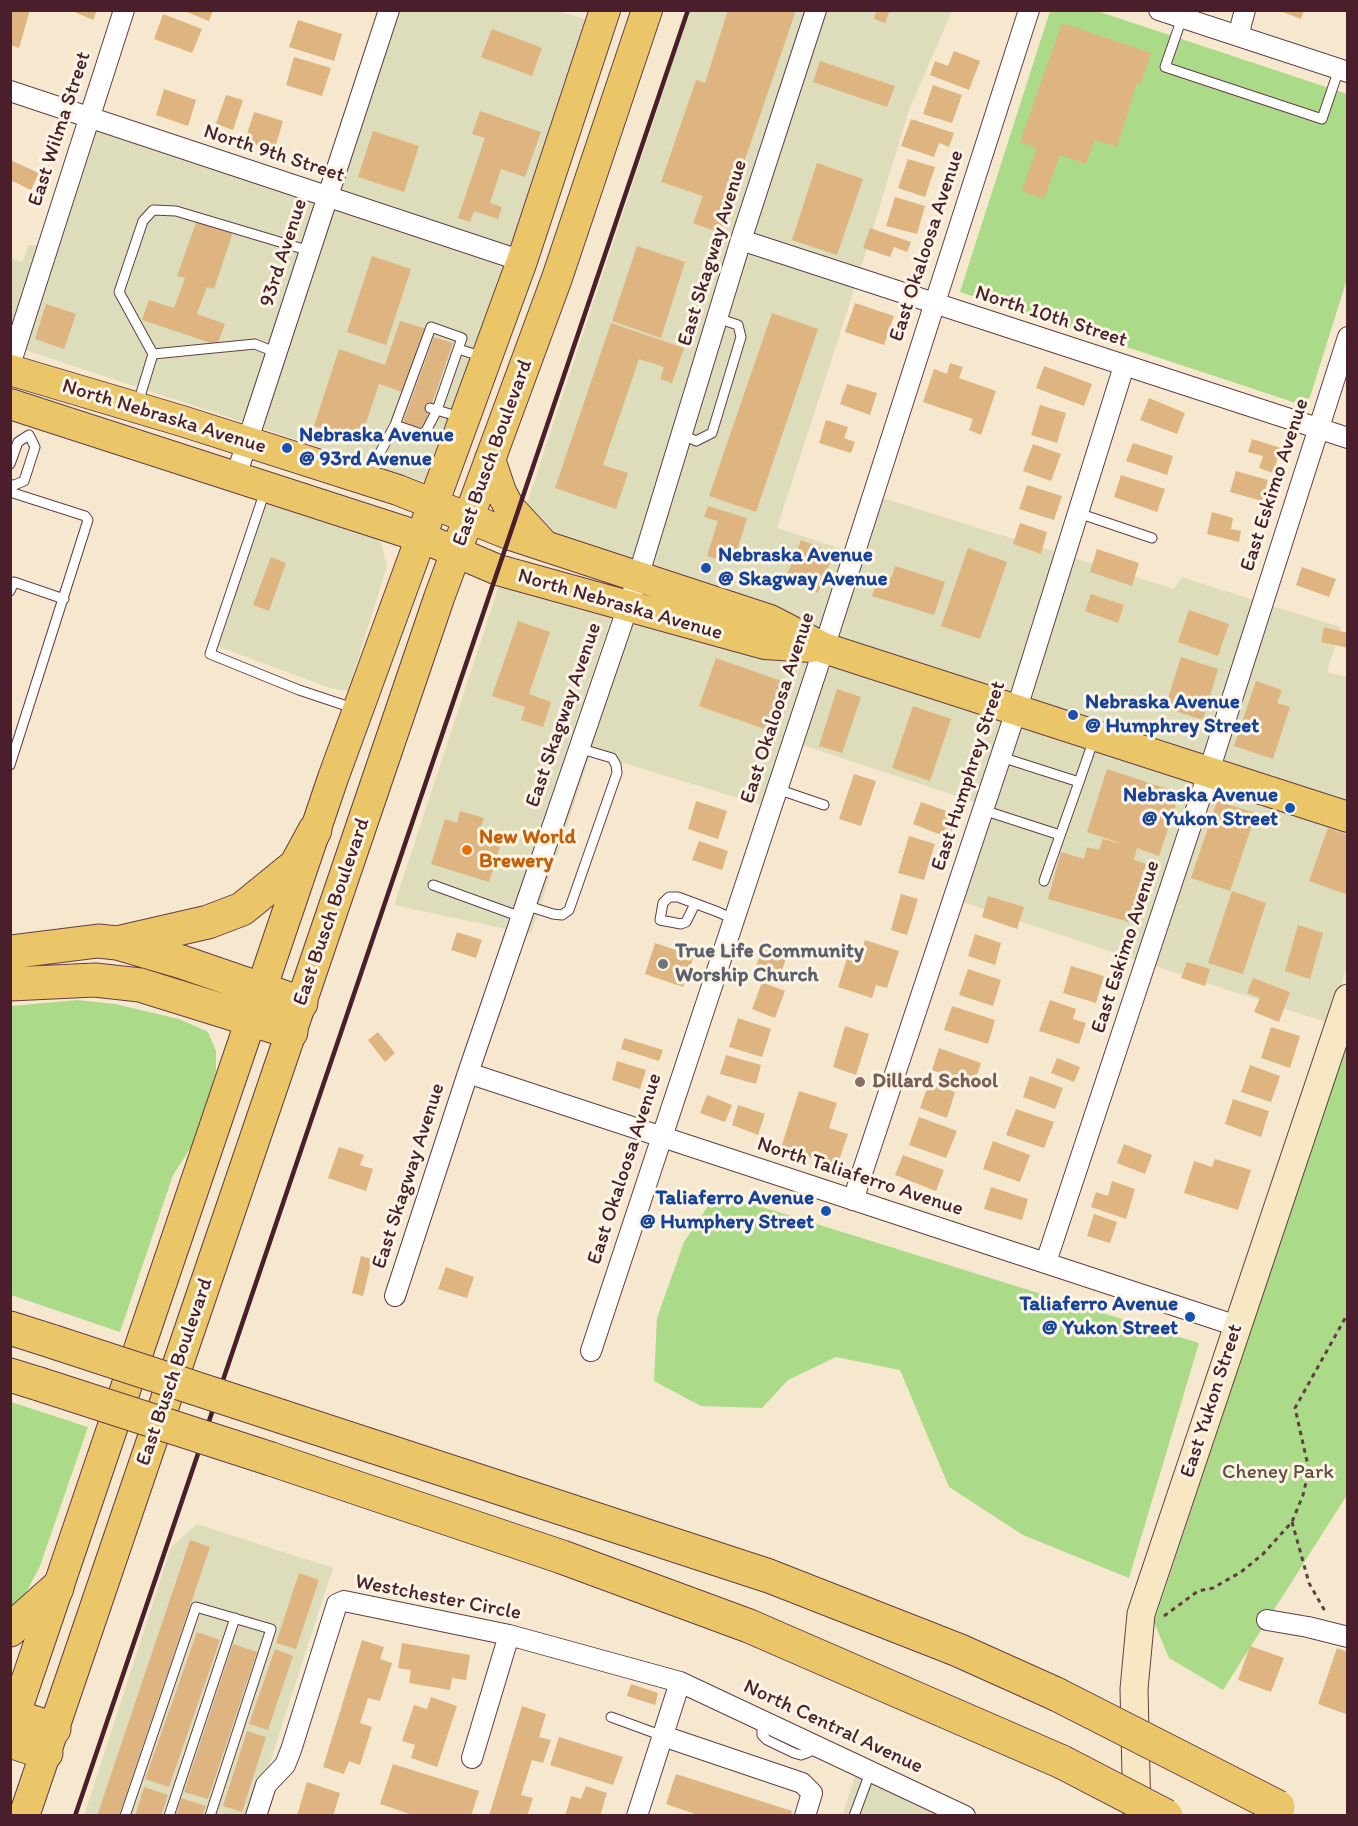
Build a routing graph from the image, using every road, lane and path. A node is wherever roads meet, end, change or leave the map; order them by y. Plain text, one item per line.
1 (124, 10) edge
2 (389, 10) edge
3 (816, 10) edge
4 (1029, 10) edge
5 (1159, 10) edge
6 (1245, 10) edge
7 (598, 12) edge
8 (642, 16) edge
9 (1182, 18) junction
10 (1238, 36) junction
11 (1343, 71) edge
12 (10, 91) edge
13 (88, 117) junction
14 (328, 197) junction
15 (741, 240) junction
16 (310, 251) junction
17 (522, 261) junction
18 (557, 278) junction
19 (933, 304) junction
20 (717, 318) junction
21 (1347, 337) edge
22 (458, 349) junction
23 (277, 353) junction
24 (153, 354) junction
25 (487, 357) junction
26 (10, 365) edge
27 (1124, 366) junction
28 (10, 370) edge
29 (136, 408) junction
30 (444, 412) junction
31 (28, 419) edge
32 (395, 425) junction
33 (1317, 428) junction
34 (681, 434) junction
35 (1347, 438) edge
36 (247, 441) junction
37 (490, 459) junction
38 (10, 464) edge
39 (236, 476) junction
40 (369, 481) junction
41 (267, 486) junction
42 (11, 488) edge
43 (434, 502) junction
44 (1078, 513) junction
45 (468, 520) junction
46 (421, 537) junction
47 (1152, 538) dead end
48 (546, 547) junction
49 (456, 553) junction
50 (638, 577) junction
51 (10, 591) edge
52 (64, 599) junction
53 (626, 607) junction
54 (824, 648) junction
55 (1017, 708) junction
56 (357, 710) junction
57 (1096, 734) junction
58 (578, 748) junction
59 (1000, 757) junction
60 (10, 765) edge
61 (1209, 771) junction
62 (1078, 783) junction
63 (777, 789) junction
64 (824, 805) dead end
65 (983, 810) junction
66 (1347, 817) edge
67 (315, 830) junction
68 (1060, 835) junction
69 (1044, 880) dead end
70 (433, 885) dead end
71 (695, 904) dead end
72 (523, 911) junction
73 (733, 919) junction
74 (117, 943) junction
75 (10, 952) edge
76 (10, 984) edge
77 (1347, 998) edge
78 (256, 1005) junction
79 (296, 1018) junction
80 (468, 1073) junction
81 (660, 1137) junction
82 (854, 1200) junction
83 (1046, 1262) junction
84 (395, 1296) dead end
85 (1347, 1313) edge
86 (1237, 1326) junction
87 (10, 1328) edge
88 (591, 1351) dead end
89 (25, 1379) edge
90 (1292, 1522) junction
91 (57, 1588) junction
92 (235, 1618) junction
93 (1159, 1620) dead end
94 (1267, 1620) dead end
95 (10, 1630) edge
96 (509, 1635) junction
97 (1345, 1637) edge
98 (680, 1682) junction
99 (611, 1717) dead end
100 (12, 1725) edge
101 (663, 1736) junction
102 (50, 1741) junction
103 (472, 1758) dead end
104 (872, 1770) junction
105 (1286, 1811) edge
106 (24, 1815) edge
107 (125, 1815) edge
108 (169, 1815) edge
109 (210, 1815) edge
110 (256, 1815) edge
111 (637, 1815) edge
112 (805, 1815) edge
113 (854, 1815) edge
114 (965, 1815) edge
115 (1137, 1815) edge
116 (1166, 1815) edge

1 - 13 street, East Wilma Street
2 - 14 street, 93rd Avenue
3 - 15 street, East Skagway Avenue
4 - 19 street, East Okaloosa Avenue
5 - 9 street
6 - 10 street
7 - 17 main road, East Busch Boulevard
7 - 18 main road
8 - 18 main road, East Busch Boulevard
9 - 10 street
9 - 11 lane
10 - 11 street
12 - 13 street, North 9th Street
13 - 14 street, North 9th Street
13 - 26 street, East Wilma Street
14 - 16 street, 93rd Avenue
14 - 17 street, North 9th Street
15 - 19 street, North 10th Street
15 - 20 street, East Skagway Avenue
16 - 23 street, 93rd Avenue
16 - 24 lane
17 - 25 main road, East Busch Boulevard
18 - 37 main road, East Busch Boulevard
19 - 27 street, North 10th Street
19 - 54 street, East Okaloosa Avenue
20 - 34 street, East Skagway Avenue
20 - 34 lane
21 - 33 street, East Eskimo Avenue
22 - 25 lane
22 - 30 lane
22 - 32 lane
23 - 24 lane
23 - 36 street, 93rd Avenue
24 - 29 lane
25 - 30 main road, East Busch Boulevard
27 - 33 street, North 10th Street
27 - 44 street, East Humphrey Street
28 - 29 main road, North Nebraska Avenue
29 - 31 main road
29 - 36 main road, North Nebraska Avenue
30 - 32 lane
30 - 43 main road, East Busch Boulevard
31 - 38 lane
31 - 39 main road, North Nebraska Avenue
31 - 42 lane
32 - 40 lane
33 - 35 street, North 10th Street
33 - 61 street, East Eskimo Avenue
34 - 50 street, East Skagway Avenue
36 - 39 street, 93rd Avenue
36 - 40 main road, North Nebraska Avenue
37 - 45 main road, East Busch Boulevard
37 - 48 main road
39 - 41 main road, North Nebraska Avenue
40 - 43 main road, North Nebraska Avenue
41 - 46 main road, North Nebraska Avenue
41 - 56 lane
42 - 52 lane
43 - 45 main road, North Nebraska Avenue
43 - 46 main road, East Busch Boulevard
44 - 47 lane
44 - 55 street, East Humphrey Street
45 - 48 main road, North Nebraska Avenue
45 - 49 main road, East Busch Boulevard
46 - 49 main road, North Nebraska Avenue
46 - 56 main road, East Busch Boulevard
48 - 50 main road, North Nebraska Avenue
49 - 53 main road, North Nebraska Avenue
49 - 79 main road, East Busch Boulevard
50 - 53 street, East Skagway Avenue
50 - 54 main road, North Nebraska Avenue
51 - 52 lane
52 - 60 lane
53 - 54 main road, North Nebraska Avenue
53 - 58 street, East Skagway Avenue
54 - 55 main road, North Nebraska Avenue
54 - 63 street, East Okaloosa Avenue
55 - 57 main road, North Nebraska Avenue
55 - 59 street, East Humphrey Street
56 - 67 main road, East Busch Boulevard
57 - 61 main road, North Nebraska Avenue
57 - 62 lane
58 - 72 street, East Skagway Avenue
58 - 72 lane
59 - 62 lane
59 - 65 street, East Humphrey Street
61 - 66 main road, North Nebraska Avenue
61 - 83 street, East Eskimo Avenue
62 - 68 lane
63 - 64 lane
63 - 73 street, East Okaloosa Avenue
65 - 68 lane
65 - 82 street, East Humphrey Street
67 - 74 highway
67 - 78 main road, East Busch Boulevard
68 - 69 lane
70 - 72 lane
71 - 73 lane
72 - 80 street, East Skagway Avenue
73 - 81 street, East Okaloosa Avenue
74 - 75 highway
74 - 78 highway
76 - 78 highway
77 - 86 street, East Yukon Street
78 - 79 highway
78 - 91 main road, East Busch Boulevard
79 - 102 main road, East Busch Boulevard
80 - 81 street, North Taliaferro Avenue
80 - 84 street, East Skagway Avenue
81 - 82 street, North Taliaferro Avenue
81 - 88 street, East Okaloosa Avenue
82 - 83 street, North Taliaferro Avenue
83 - 86 street, North Taliaferro Avenue
85 - 90 path
86 - 115 street, East Yukon Street
87 - 105 highway, bridge
89 - 116 highway, bridge
90 - 93 path
90 - 97 path
91 - 95 highway
91 - 100 main road, East Busch Boulevard
92 - 107 lane
92 - 108 lane
92 - 109 lane
94 - 97 street
96 - 98 street, Westchester Circle
96 - 103 street
96 - 110 street, Westchester Circle
98 - 101 street
98 - 104 street, North Central Avenue
99 - 101 lane
100 - 102 highway
101 - 111 street
101 - 112 street
102 - 106 main road, East Busch Boulevard
104 - 113 lane
104 - 114 street, North Central Avenue

